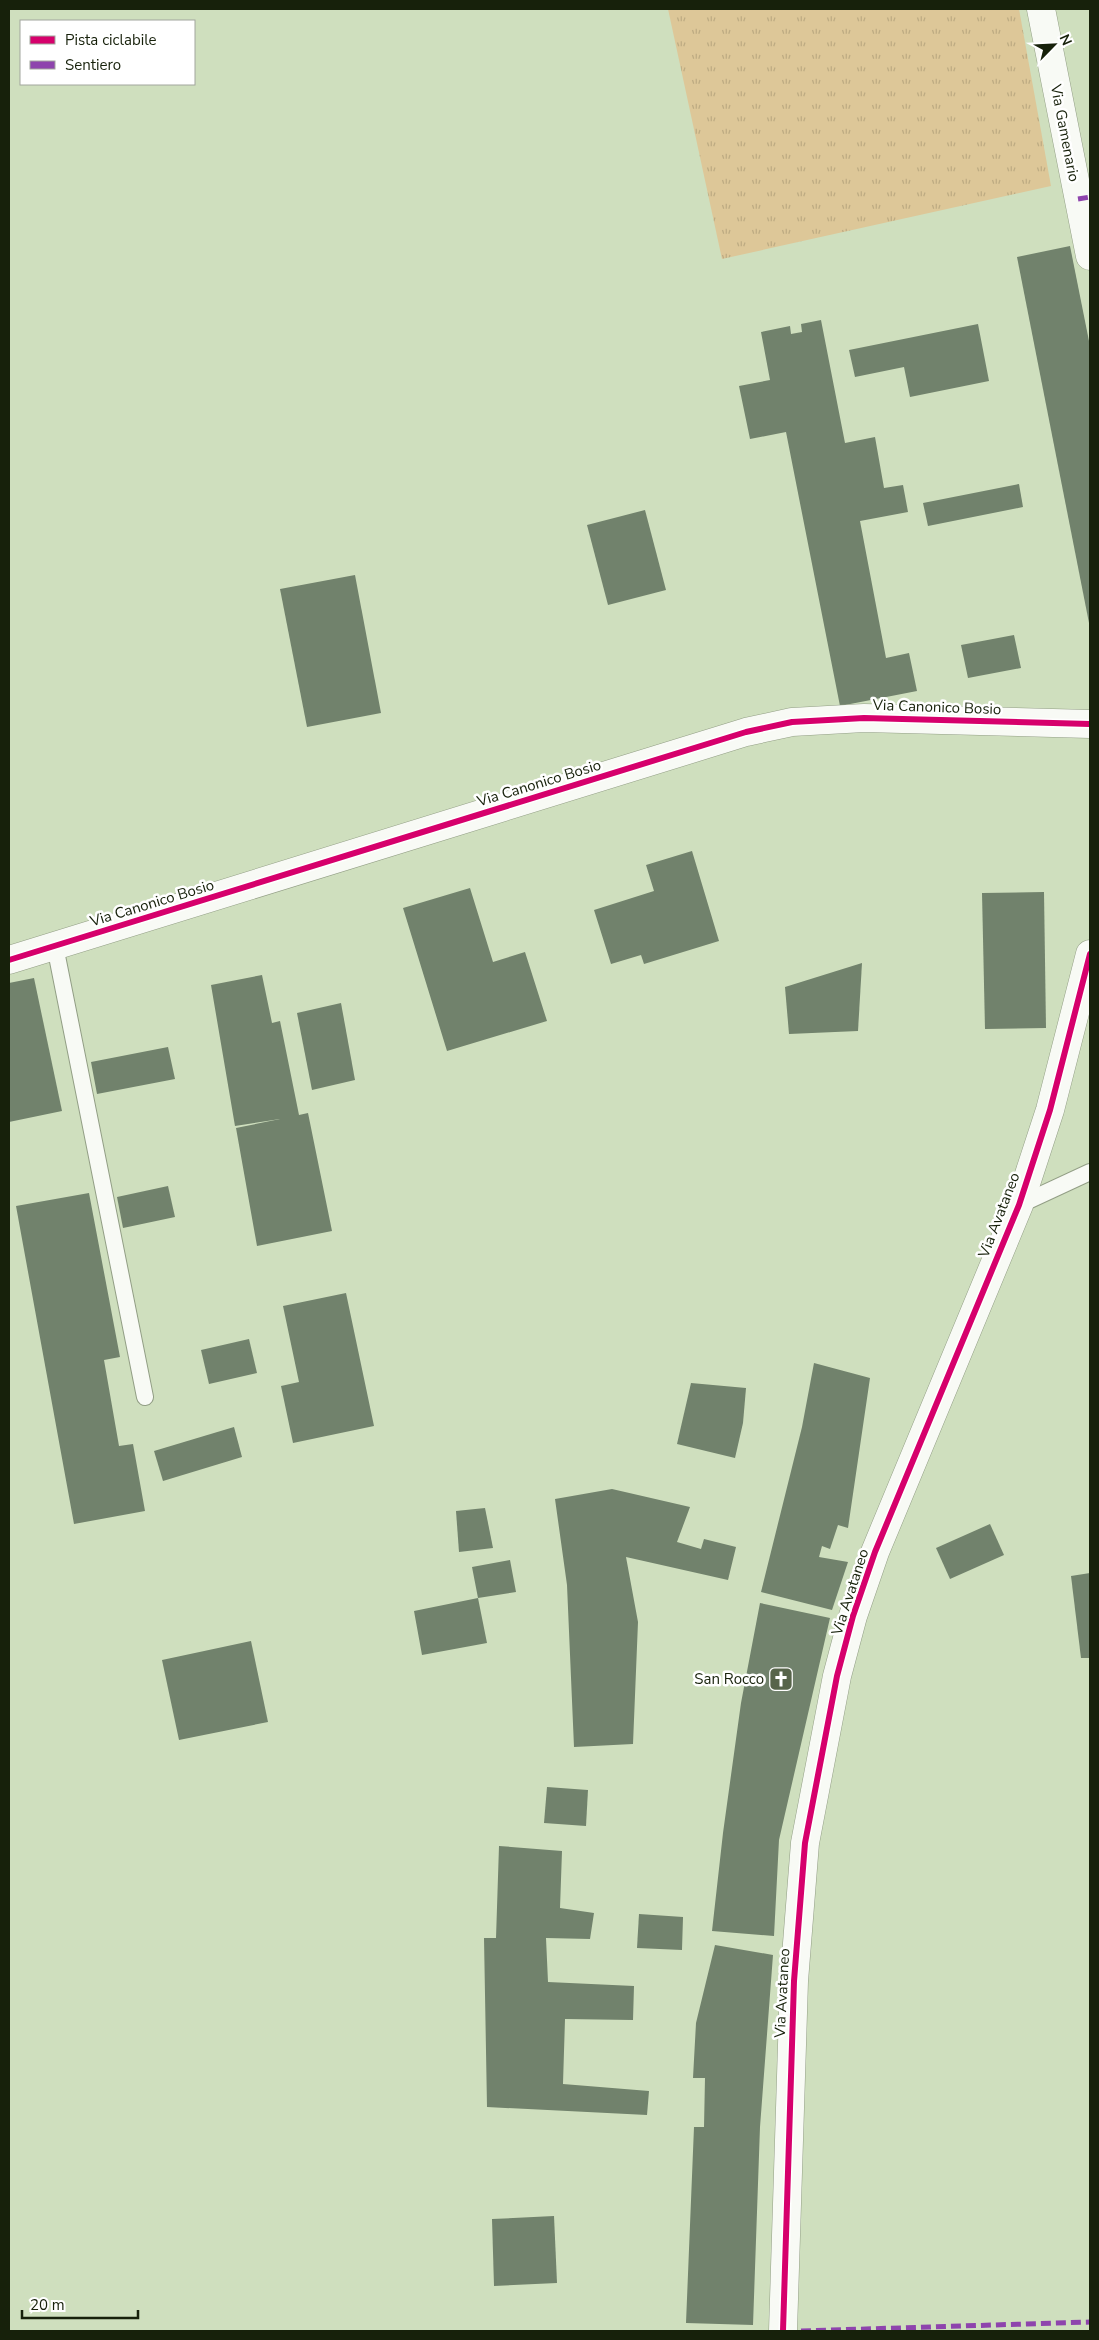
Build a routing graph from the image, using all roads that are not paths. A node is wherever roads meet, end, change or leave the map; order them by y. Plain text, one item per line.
1 (1041, 9) edge
2 (1090, 256) edge
3 (1090, 724) edge
4 (55, 946) junction
5 (1090, 954) edge
6 (9, 960) edge
7 (1090, 1172) edge
8 (1019, 1205) junction
9 (145, 1398) dead end
10 (783, 2331) edge

1 - 2 street, Via Gamenario
3 - 4 street, Via Canonico Bosio
4 - 6 street, Via Canonico Bosio
4 - 9 lane
5 - 8 street, Via Avataneo
7 - 8 lane
8 - 10 street, Via Avataneo

